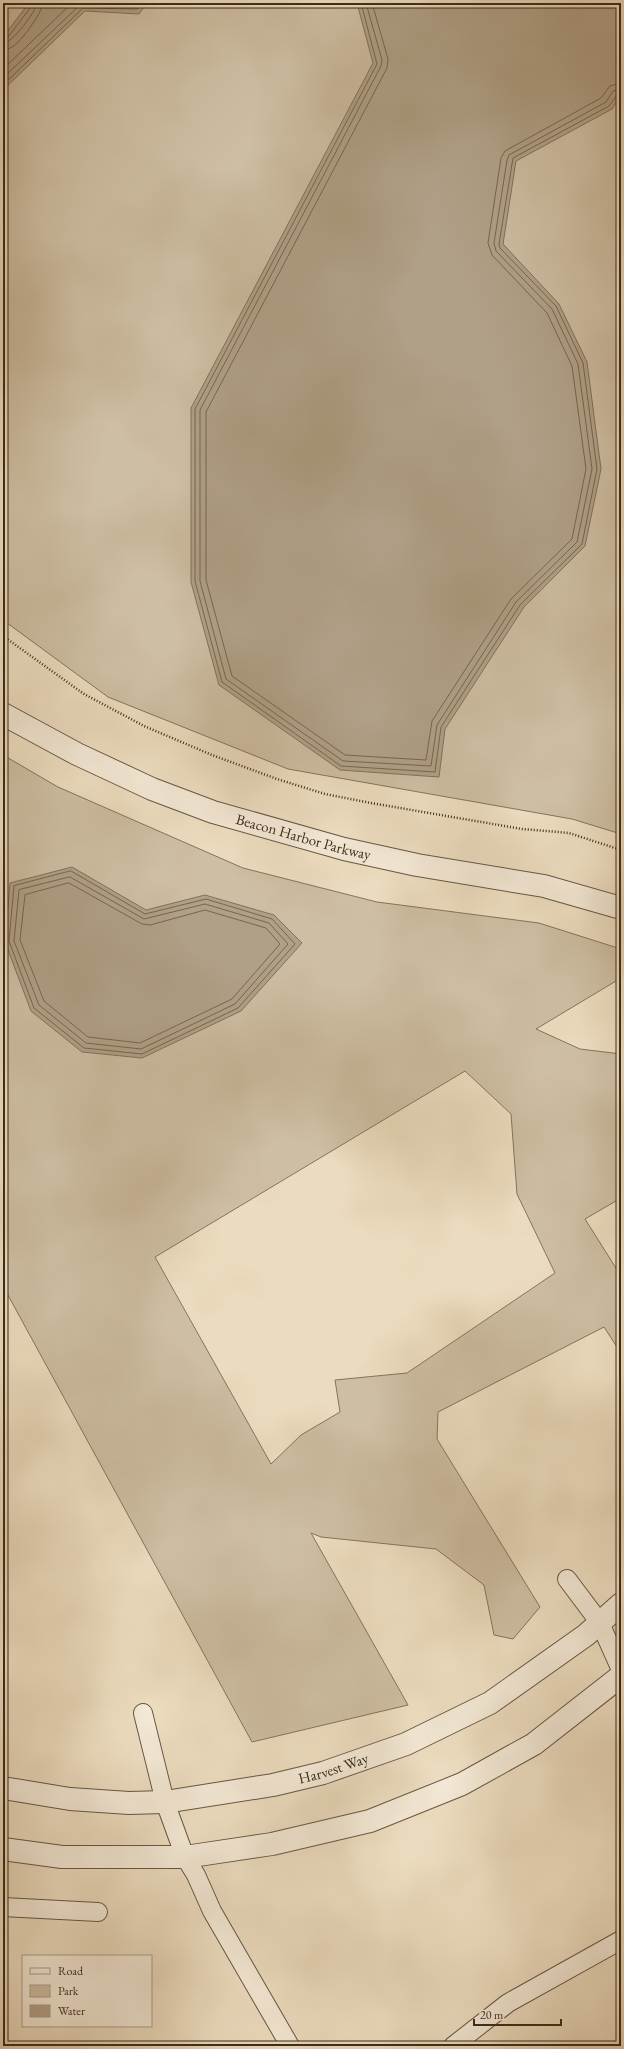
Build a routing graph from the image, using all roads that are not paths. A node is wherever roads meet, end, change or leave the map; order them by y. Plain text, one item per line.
1 (3, 714) edge
2 (621, 908) edge
3 (567, 1579) dead end
4 (621, 1604) edge
5 (600, 1622) junction
6 (621, 1670) edge
7 (621, 1676) edge
8 (143, 1714) dead end
9 (3, 1788) edge
10 (165, 1802) junction
11 (3, 1850) edge
12 (185, 1857) junction
13 (3, 1906) edge
14 (98, 1912) dead end
15 (621, 1940) edge
16 (290, 2046) edge
17 (453, 2046) edge

1 - 2 street, Beacon Harbor Parkway
3 - 5 lane
4 - 5 street, Harvest Way
5 - 6 lane
5 - 10 street, Harvest Way
7 - 12 street
8 - 10 lane
9 - 10 street, Harvest Way
10 - 12 lane
11 - 12 street
12 - 16 lane
13 - 14 lane
15 - 17 lane

